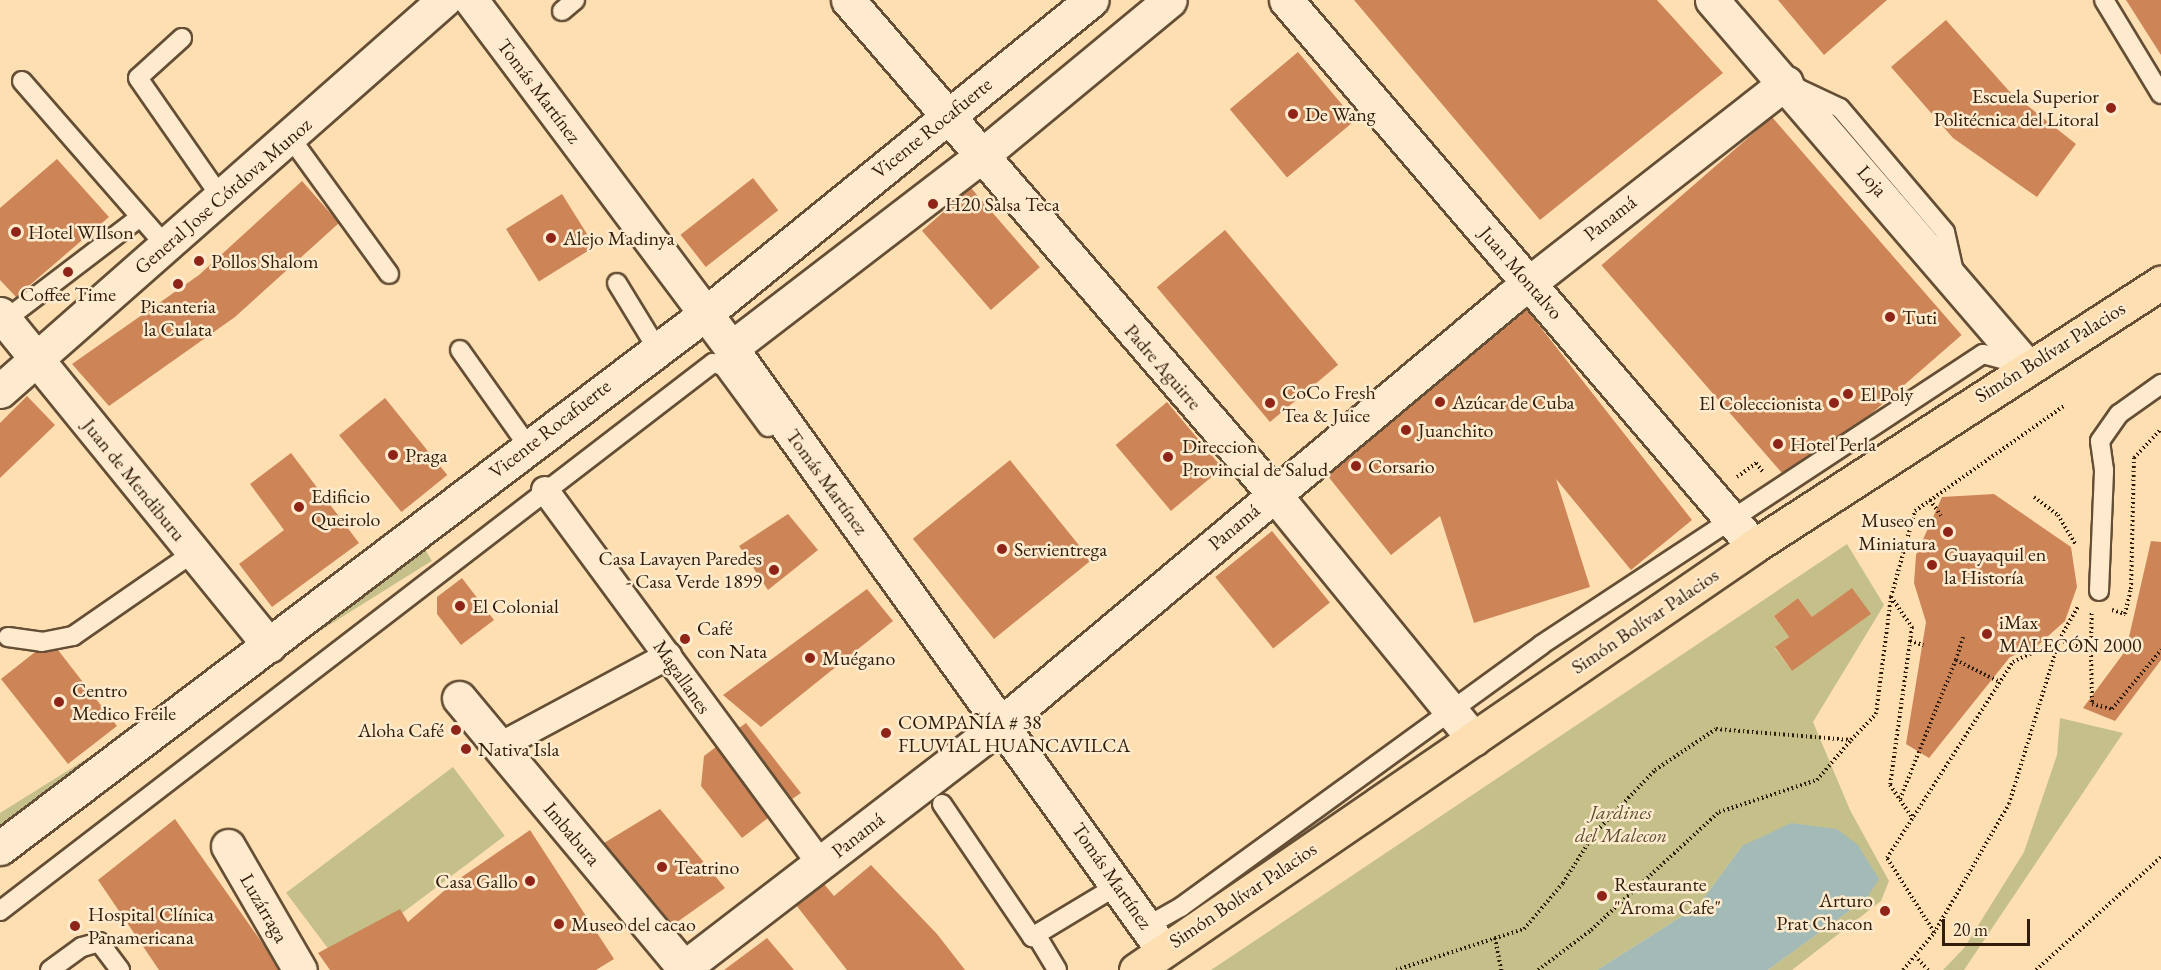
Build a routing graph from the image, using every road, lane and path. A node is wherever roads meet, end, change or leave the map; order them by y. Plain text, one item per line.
1 (444, 0) edge
2 (471, 0) edge
3 (848, 0) edge
4 (1092, 0) edge
5 (1170, 0) edge
6 (1286, 0) edge
7 (1712, 0) edge
8 (2104, 0) edge
9 (182, 38) dead end
10 (22, 81) dead end
11 (1788, 83) junction
12 (2161, 94) edge
13 (946, 114) junction
14 (290, 137) junction
15 (980, 156) junction
16 (222, 198) junction
17 (139, 218) junction
18 (166, 246) junction
19 (389, 274) dead end
20 (2161, 282) edge
21 (617, 283) dead end
22 (1529, 284) junction
23 (705, 314) junction
24 (2, 317) edge
25 (656, 347) junction
26 (730, 348) junction
27 (460, 350) dead end
28 (35, 358) junction
29 (2027, 366) junction
30 (2161, 384) edge
31 (0, 391) edge
32 (2064, 406) dead end
33 (2161, 429) edge
34 (528, 446) junction
35 (545, 490) junction
36 (1274, 494) junction
37 (2034, 497) dead end
38 (1930, 501) junction
39 (1941, 516) dead end
40 (1731, 517) junction
41 (1754, 546) junction
42 (2078, 548) dead end
43 (193, 553) junction
44 (2131, 589) dead end
45 (2099, 591) dead end
46 (1891, 597) junction
47 (2081, 597) dead end
48 (8, 637) dead end
49 (1963, 637) dead end
50 (2059, 640) junction
51 (1910, 641) junction
52 (269, 645) junction
53 (1923, 645) dead end
54 (2161, 650) edge
55 (668, 656) junction
56 (1956, 660) junction
57 (2000, 682) junction
58 (459, 698) dead end
59 (1454, 709) junction
60 (996, 727) junction
61 (1474, 738) junction
62 (1851, 740) junction
63 (500, 746) junction
64 (1900, 800) junction
65 (942, 804) dead end
66 (1912, 819) junction
67 (228, 846) dead end
68 (0, 848) edge
69 (2161, 857) edge
70 (821, 864) junction
71 (1105, 893) junction
72 (0, 911) edge
73 (1934, 933) junction
74 (1038, 938) junction
75 (1496, 938) junction
76 (1163, 949) edge
77 (1917, 959) junction
78 (684, 969) edge
79 (51, 970) edge
80 (120, 970) edge
81 (300, 970) edge
82 (1057, 970) edge
83 (1136, 970) edge
84 (1396, 970) edge
85 (1501, 970) edge
86 (1538, 970) edge
87 (1903, 970) edge
88 (1928, 970) edge
89 (2036, 970) edge

1 - 14 street, General Jose Córdova Munoz
2 - 23 street, Tomás Martínez
3 - 13 street, Padre Aguirre
4 - 13 street, Vicente Rocafuerte
5 - 15 street
6 - 22 street, Juan Montalvo
7 - 11 street, Loja
8 - 12 lane
9 - 16 lane
10 - 17 lane
11 - 22 street, Panamá
11 - 29 street, Loja
13 - 15 street, Padre Aguirre
13 - 23 street, Vicente Rocafuerte
14 - 16 street, General Jose Córdova Munoz
14 - 19 lane
15 - 26 street
15 - 36 street, Padre Aguirre
16 - 18 street, General Jose Córdova Munoz
17 - 18 lane
17 - 24 lane
18 - 28 street, General Jose Córdova Munoz
20 - 29 main road, Simón Bolívar Palacios
21 - 25 lane
22 - 36 street, Panamá
22 - 40 street, Juan Montalvo
23 - 25 street, Vicente Rocafuerte
23 - 26 street, Tomás Martínez
24 - 28 street, Juan de Mendiburu
25 - 34 street, Vicente Rocafuerte
26 - 60 street, Tomás Martínez
27 - 34 lane
28 - 31 street, General Jose Córdova Munoz
28 - 43 street, Juan de Mendiburu
29 - 40 lane
29 - 41 main road, Simón Bolívar Palacios
30 - 45 lane
32 - 38 path
33 - 44 path
34 - 52 street, Vicente Rocafuerte
35 - 55 street, Magallanes
35 - 60 lane
35 - 72 lane
36 - 59 street, Padre Aguirre
36 - 60 street, Panamá
37 - 42 path
38 - 39 path
38 - 46 path
40 - 41 street, Juan Montalvo
40 - 59 lane
41 - 61 main road, Simón Bolívar Palacios
43 - 48 lane
43 - 52 street, Juan de Mendiburu
46 - 51 path
46 - 62 path
47 - 50 path
49 - 56 path
50 - 54 path
50 - 57 path
50 - 73 path
51 - 53 path
51 - 64 path
52 - 68 street, Vicente Rocafuerte
55 - 63 street
55 - 70 street, Magallanes
56 - 57 path
56 - 64 path
57 - 66 path
58 - 63 street, Imbabura
59 - 61 street, Padre Aguirre
59 - 76 lane
60 - 70 street, Panamá
60 - 71 lane
60 - 76 street, Tomás Martínez
61 - 76 main road, Simón Bolívar Palacios
62 - 75 path
62 - 86 path
63 - 78 street, Imbabura
64 - 66 path
65 - 74 lane
66 - 73 path
67 - 81 street, Luzárraga
69 - 89 path
70 - 78 street, Panamá
71 - 74 lane
71 - 76 lane
73 - 77 path
74 - 82 lane
75 - 84 path
75 - 85 path
76 - 83 main road, Simón Bolívar Palacios
77 - 87 path
77 - 88 path
79 - 80 lane

